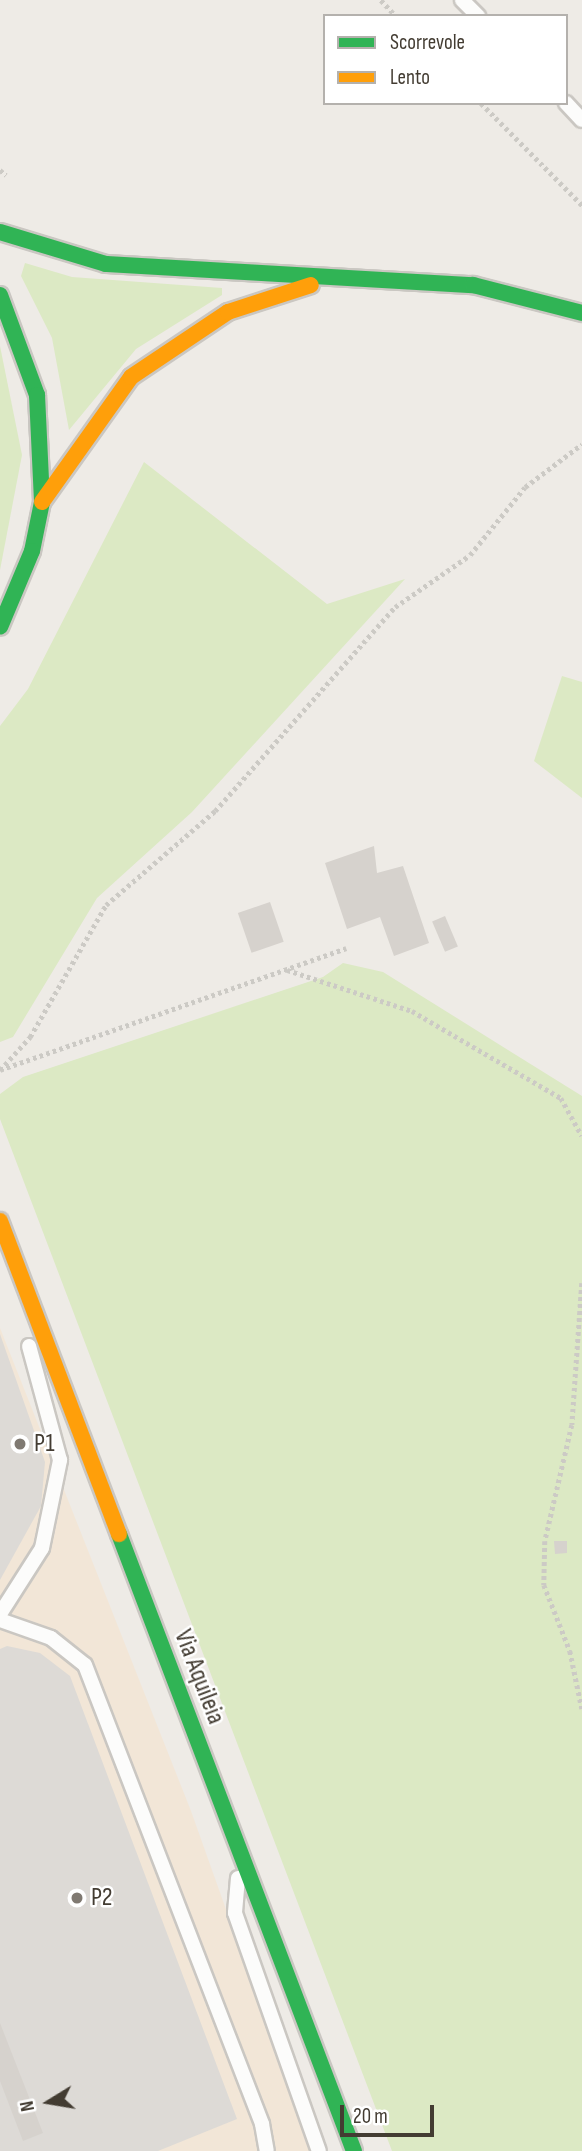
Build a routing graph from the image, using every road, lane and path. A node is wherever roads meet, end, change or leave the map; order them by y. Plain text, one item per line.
1 (381, 0) edge
2 (462, 0) edge
3 (394, 14) edge
4 (476, 14) edge
5 (483, 105) edge
6 (568, 105) edge
7 (582, 120) edge
8 (0, 170) edge
9 (6, 175) dead end
10 (582, 205) edge
11 (0, 232) edge
12 (349, 278) junction
13 (0, 295) edge
14 (582, 313) edge
15 (582, 444) edge
16 (42, 502) junction
17 (0, 628) edge
18 (346, 947) dead end
19 (284, 969) junction
20 (0, 1070) edge
21 (582, 1136) edge
22 (0, 1221) edge
23 (0, 1236) edge
24 (582, 1283) edge
25 (0, 1614) edge
26 (0, 1620) edge
27 (582, 1709) edge
28 (240, 1852) junction
29 (267, 2151) edge
30 (319, 2151) edge
31 (354, 2151) edge

1 - 3 path
2 - 4 lane
5 - 10 path
6 - 7 lane
8 - 9 path
11 - 12 main road
12 - 14 main road
12 - 16 main road
13 - 16 main road
15 - 20 path
16 - 17 main road
18 - 19 path
19 - 20 path
19 - 21 path
22 - 28 main road, Via Aquileia
23 - 25 lane
24 - 27 path
26 - 29 lane
28 - 30 lane
28 - 31 main road, Via Aquileia

